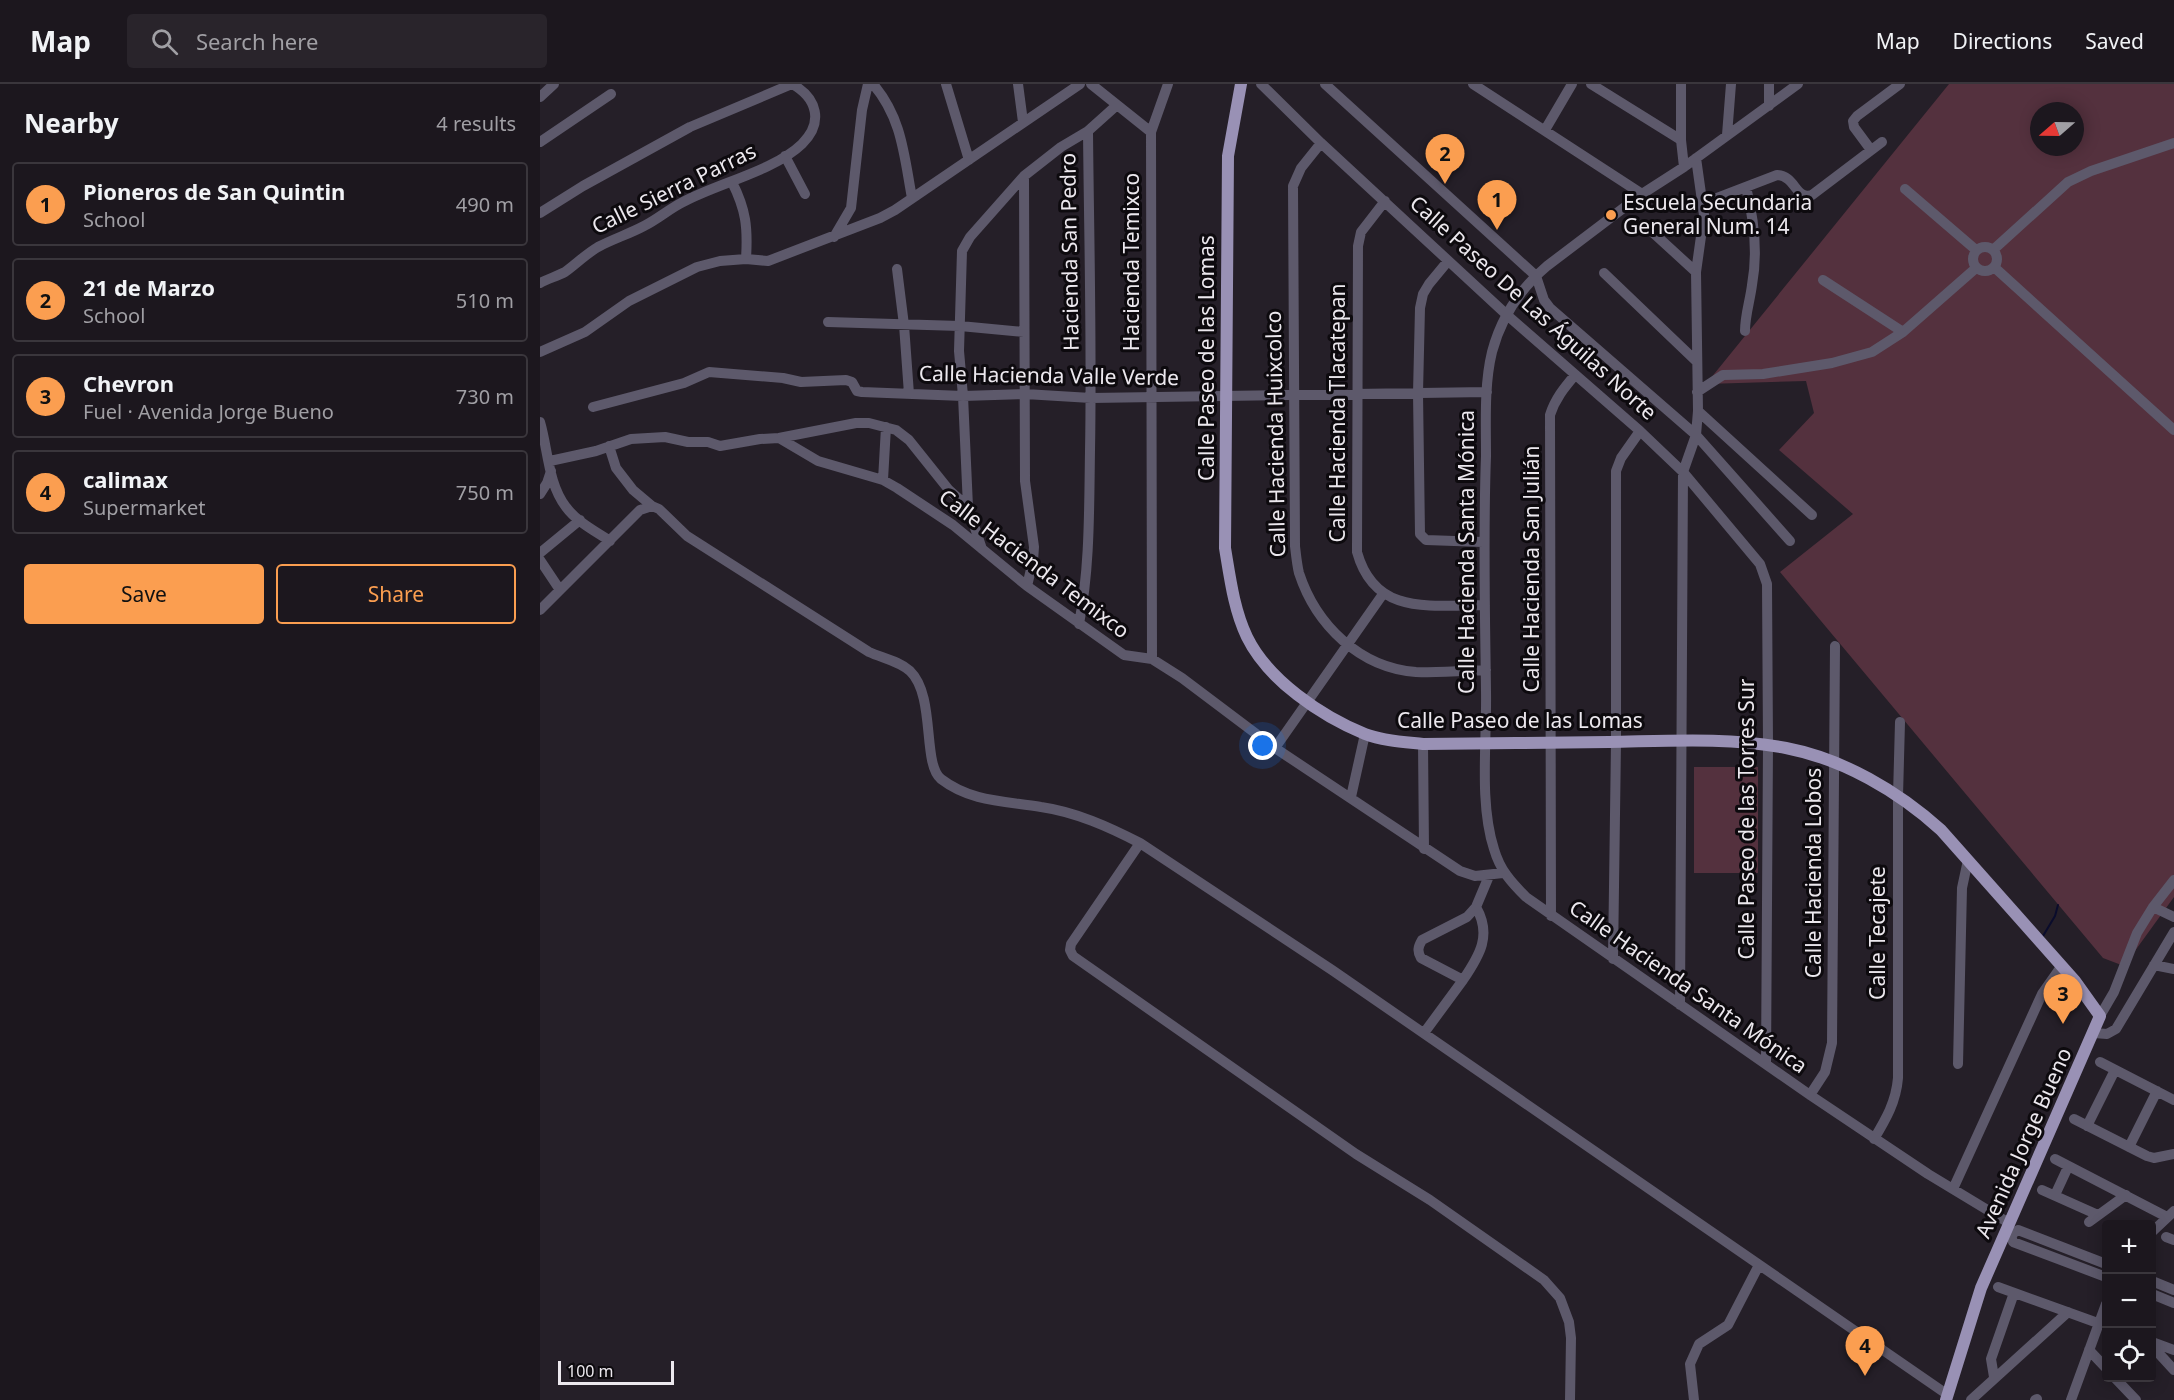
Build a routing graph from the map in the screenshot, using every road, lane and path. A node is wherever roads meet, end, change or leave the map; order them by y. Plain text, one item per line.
1 (554, 84) edge
2 (792, 84) edge
3 (868, 84) edge
4 (873, 84) edge
5 (946, 84) edge
6 (1018, 84) edge
7 (1080, 84) edge
8 (1091, 84) edge
9 (1168, 84) edge
10 (1240, 84) edge
11 (1261, 84) edge
12 (1325, 84) edge
13 (1473, 84) edge
14 (1572, 84) edge
15 (1592, 84) edge
16 (1681, 84) edge
17 (1731, 84) edge
18 (1769, 84) edge
19 (1798, 84) edge
20 (1900, 84) edge
21 (611, 94) dead end
22 (540, 97) edge
23 (1117, 105) junction
24 (1769, 105) junction
25 (1023, 122) junction
26 (1545, 130) junction
27 (1088, 131) junction
28 (1151, 132) junction
29 (1727, 135) junction
30 (1681, 140) junction
31 (540, 142) edge
32 (1882, 142) dead end
33 (1321, 143) junction
34 (2174, 143) edge
35 (1871, 150) junction
36 (785, 156) junction
37 (1696, 159) junction
38 (969, 160) junction
39 (1684, 167) junction
40 (1024, 176) junction
41 (732, 182) junction
42 (1746, 187) junction
43 (1905, 189) dead end
44 (805, 194) dead end
45 (1642, 194) junction
46 (912, 198) junction
47 (1385, 201) junction
48 (1704, 203) junction
49 (540, 213) edge
50 (1648, 229) dead end
51 (834, 237) junction
52 (1976, 250) junction
53 (1993, 250) junction
54 (746, 259) junction
55 (1449, 261) junction
56 (1994, 267) junction
57 (1976, 268) junction
58 (897, 269) dead end
59 (1696, 272) junction
60 (1604, 273) dead end
61 (1536, 276) junction
62 (1823, 280) dead end
63 (540, 283) edge
64 (1507, 315) junction
65 (828, 322) dead end
66 (904, 325) junction
67 (960, 326) junction
68 (1745, 331) dead end
69 (1024, 332) junction
70 (1903, 332) junction
71 (540, 352) edge
72 (1696, 361) junction
73 (1575, 375) junction
74 (1487, 392) junction
75 (1697, 392) junction
76 (1418, 393) junction
77 (909, 394) junction
78 (1025, 394) junction
79 (1357, 394) junction
80 (1294, 395) junction
81 (963, 396) junction
82 (1152, 397) junction
83 (1225, 397) junction
84 (1091, 398) junction
85 (592, 407) dead end
86 (1698, 411) junction
87 (540, 422) edge
88 (886, 427) junction
89 (2174, 430) edge
90 (1640, 431) junction
91 (1696, 435) junction
92 (779, 438) junction
93 (609, 446) junction
94 (550, 466) junction
95 (1683, 472) junction
96 (883, 480) junction
97 (540, 494) edge
98 (652, 506) junction
99 (968, 507) junction
100 (1812, 515) dead end
101 (580, 520) junction
102 (610, 541) junction
103 (1790, 541) dead end
104 (1483, 542) junction
105 (983, 551) junction
106 (540, 554) edge
107 (540, 560) edge
108 (1765, 574) joint
109 (1027, 586) junction
110 (560, 590) junction
111 (1383, 594) junction
112 (1485, 605) junction
113 (540, 610) edge
114 (1079, 624) junction
115 (1347, 646) junction
116 (1835, 646) dead end
117 (1152, 659) junction
118 (1486, 670) junction
119 (1306, 701) junction
120 (1900, 722) dead end
121 (1365, 734) junction
122 (1681, 740) junction
123 (1616, 742) junction
124 (1486, 743) junction
125 (1552, 743) junction
126 (1423, 744) junction
127 (1768, 745) junction
128 (1275, 748) junction
129 (1834, 762) junction
130 (1898, 796) junction
131 (1351, 797) junction
132 (1140, 843) junction
133 (1424, 849) junction
134 (1968, 860) junction
135 (1503, 873) junction
136 (1489, 876) junction
137 (2174, 880) edge
138 (1476, 907) junction
139 (2153, 907) junction
140 (1551, 916) junction
141 (2174, 917) edge
142 (2174, 932) edge
143 (1613, 959) junction
144 (2154, 965) junction
145 (2061, 967) junction
146 (2174, 969) edge
147 (1464, 980) junction
148 (1680, 1005) junction
149 (2100, 1016) junction
150 (2094, 1033) junction
151 (1424, 1034) junction
152 (2100, 1062) dead end
153 (1766, 1064) junction
154 (1958, 1064) dead end
155 (2115, 1070) junction
156 (2157, 1091) junction
157 (1810, 1095) junction
158 (2174, 1100) edge
159 (2074, 1119) dead end
160 (2087, 1126) junction
161 (1874, 1139) junction
162 (2128, 1147) junction
163 (2174, 1154) edge
164 (2055, 1159) dead end
165 (2068, 1167) junction
166 (1953, 1189) junction
167 (2042, 1190) dead end
168 (2055, 1195) junction
169 (2126, 1195) junction
170 (2170, 1214) edge
171 (2098, 1215) junction
172 (2009, 1222) junction
173 (2089, 1222) dead end
174 (2156, 1227) edge
175 (2076, 1251) junction
176 (2102, 1262) edge
177 (2072, 1263) junction
178 (1759, 1265) junction
179 (2102, 1275) edge
180 (2156, 1283) edge
181 (1998, 1287) dead end
182 (2174, 1290) edge
183 (2014, 1293) junction
184 (2156, 1296) edge
185 (2174, 1303) edge
186 (2068, 1312) junction
187 (2102, 1324) edge
188 (2102, 1326) edge
189 (2156, 1345) edge
190 (2089, 1350) junction
191 (2156, 1350) edge
192 (2174, 1350) edge
193 (2102, 1364) edge
194 (2174, 1370) edge
195 (1994, 1377) junction
196 (2120, 1382) edge
197 (1947, 1397) edge
198 (1570, 1400) edge
199 (1694, 1400) edge
200 (1971, 1400) edge
201 (2072, 1400) edge
202 (2136, 1400) edge

1 - 22 street
2 - 36 street, Calle Sierra Parras
2 - 49 street
3 - 51 street
4 - 46 street
5 - 38 street
6 - 25 street
7 - 25 street
8 - 23 street
9 - 28 street, Hacienda Temixco
10 - 83 main road, Calle Paseo de las Lomas
11 - 33 street, Calle Paseo De Las Águilas Norte
12 - 61 street
13 - 26 street
14 - 26 street
15 - 30 street
16 - 30 street
17 - 29 street
18 - 24 street
19 - 24 street, Calle Hacienda Santa Mónica
20 - 35 street
21 - 31 street
23 - 27 street
23 - 28 street
24 - 29 street, Calle Hacienda Santa Mónica
25 - 38 street
26 - 45 street
27 - 40 street
27 - 84 street, Hacienda San Pedro
28 - 82 street, Hacienda Temixco
29 - 37 street, Calle Hacienda Santa Mónica
30 - 39 street
32 - 35 street
33 - 47 street, Calle Paseo De Las Águilas Norte
33 - 80 street, Calle Hacienda Huixcolco
34 - 53 street
35 - 42 street
36 - 41 street, Calle Sierra Parras
36 - 44 street
37 - 39 street, Calle Hacienda Santa Mónica
37 - 48 street
38 - 46 street
39 - 45 street, Calle Hacienda Santa Mónica
40 - 67 street
40 - 69 street
41 - 54 street
41 - 63 street, Calle Sierra Parras
42 - 48 street
42 - 68 street
43 - 52 street
45 - 61 street, Calle Hacienda Santa Mónica
46 - 51 street
47 - 55 street, Calle Paseo De Las Águilas Norte
47 - 79 street, Calle Hacienda Tlacatepan
48 - 59 street
50 - 59 street
51 - 54 street
52 - 53 street
52 - 57 street
53 - 56 street
54 - 71 street
55 - 64 street, Calle Paseo De Las Águilas Norte
55 - 76 street
56 - 57 street
56 - 89 street
57 - 70 street
58 - 66 street
59 - 72 street
60 - 72 street
61 - 64 street, Calle Hacienda Santa Mónica
61 - 91 street
62 - 70 street
64 - 73 street, Calle Paseo De Las Águilas Norte
64 - 74 street, Calle Hacienda Santa Mónica
65 - 66 street
66 - 67 street
66 - 77 street
67 - 69 street
67 - 81 street
69 - 78 street
70 - 75 street
72 - 75 street
73 - 90 street, Calle Paseo De Las Águilas Norte
73 - 125 street, Calle Hacienda San Julián
74 - 76 street, Calle Hacienda Valle Verde
74 - 104 street, Calle Hacienda Santa Mónica
75 - 86 street
76 - 79 street, Calle Hacienda Valle Verde
76 - 104 street
77 - 81 street, Calle Hacienda Valle Verde
77 - 85 street, Calle Hacienda Valle Verde
78 - 81 street, Calle Hacienda Valle Verde
78 - 84 street, Calle Hacienda Valle Verde
78 - 109 street
79 - 80 street, Calle Hacienda Valle Verde
79 - 111 street, Calle Hacienda Tlacatepan
80 - 83 street, Calle Hacienda Valle Verde
80 - 115 street, Calle Hacienda Huixcolco
81 - 99 street
82 - 83 street, Calle Hacienda Valle Verde
82 - 84 street, Calle Hacienda Valle Verde
82 - 117 street, Hacienda Temixco
83 - 119 main road, Calle Paseo de las Lomas
84 - 114 street, Hacienda San Pedro
86 - 91 street
86 - 100 street
87 - 94 street
88 - 92 street
88 - 96 street
88 - 99 street
90 - 95 street, Calle Paseo De Las Águilas Norte
90 - 123 street
91 - 95 street
91 - 103 street
92 - 93 street
92 - 96 street, Calle Hacienda Temixco
93 - 94 street
93 - 98 street
94 - 97 street
94 - 101 street
95 - 108 street, Calle Paseo De Las Águilas Norte
95 - 122 street
96 - 105 street, Calle Hacienda Temixco
98 - 102 street
98 - 132 street
99 - 105 street
101 - 102 street
101 - 106 street
102 - 110 street
104 - 112 street, Calle Hacienda Santa Mónica
105 - 109 street, Calle Hacienda Temixco
107 - 110 street
108 - 127 street, Calle Paseo de las Torres Sur
109 - 114 street, Calle Hacienda Temixco
110 - 113 street
111 - 112 street
111 - 115 street
112 - 118 street, Calle Hacienda Santa Mónica
114 - 117 street, Calle Hacienda Temixco
115 - 118 street, Calle Hacienda Huixcolco
115 - 119 street
116 - 129 street, Calle Hacienda Lobos
117 - 128 street, Calle Hacienda Temixco
118 - 124 street, Calle Hacienda Santa Mónica
119 - 121 main road, Calle Paseo de las Lomas
119 - 128 street
120 - 130 street, Calle Tecajete
121 - 126 main road, Calle Paseo de las Lomas
121 - 131 street
122 - 123 main road, Calle Paseo de las Lomas
122 - 127 main road, Calle Paseo de las Lomas
122 - 148 street
123 - 125 main road, Calle Paseo de las Lomas
123 - 143 street
124 - 125 main road, Calle Paseo de las Lomas
124 - 126 main road, Calle Paseo de las Lomas
124 - 135 street, Calle Hacienda Santa Mónica
125 - 140 street, Calle Hacienda San Julián
126 - 133 street
127 - 129 main road, Calle Paseo de las Lomas
127 - 153 street, Calle Paseo de las Torres Sur
128 - 131 street, Calle Hacienda Temixco
129 - 130 main road, Calle Paseo de las Lomas
129 - 157 street, Calle Hacienda Lobos
130 - 134 main road, Calle Paseo de las Lomas
130 - 161 street, Calle Tecajete
131 - 133 street, Calle Hacienda Temixco
132 - 151 street
132 - 198 street
133 - 136 street, Calle Hacienda Temixco
134 - 145 main road, Calle Paseo de las Lomas
134 - 154 street
135 - 136 street, Calle Hacienda Temixco
135 - 140 street, Calle Hacienda Santa Mónica
136 - 138 street
137 - 139 street, Avenida Jorge Bueno
138 - 147 street
138 - 147 street
139 - 141 street
139 - 149 street, Avenida Jorge Bueno
140 - 143 street, Calle Hacienda Santa Mónica
142 - 144 street
143 - 148 street, Calle Hacienda Santa Mónica
144 - 146 street
144 - 150 street
145 - 149 main road, Calle Paseo de las Lomas
145 - 166 street
147 - 151 street
148 - 153 street, Calle Hacienda Santa Mónica
149 - 150 main road, Avenida Jorge Bueno
150 - 172 main road, Avenida Jorge Bueno
151 - 178 street
152 - 155 street
153 - 157 street, Calle Hacienda Santa Mónica
155 - 156 street
155 - 160 street
156 - 158 street
156 - 162 street
157 - 161 street, Calle Hacienda Santa Mónica
159 - 160 street
160 - 162 street
161 - 166 street, Calle Hacienda Santa Mónica
162 - 163 street
164 - 165 street
165 - 168 street
165 - 169 street
166 - 172 street, Calle Hacienda Santa Mónica
167 - 168 street
168 - 171 street
169 - 170 street
169 - 171 street
170 - 174 street
171 - 173 street
172 - 197 main road, Avenida Jorge Bueno
175 - 176 street
175 - 177 street
175 - 177 street
177 - 179 street
178 - 197 street
178 - 199 street
180 - 182 street
181 - 183 street
183 - 186 street
183 - 195 street
184 - 185 street
186 - 187 street
186 - 195 street
188 - 190 street
189 - 192 street
190 - 193 street
190 - 201 street
191 - 194 street
195 - 200 street
196 - 202 street

